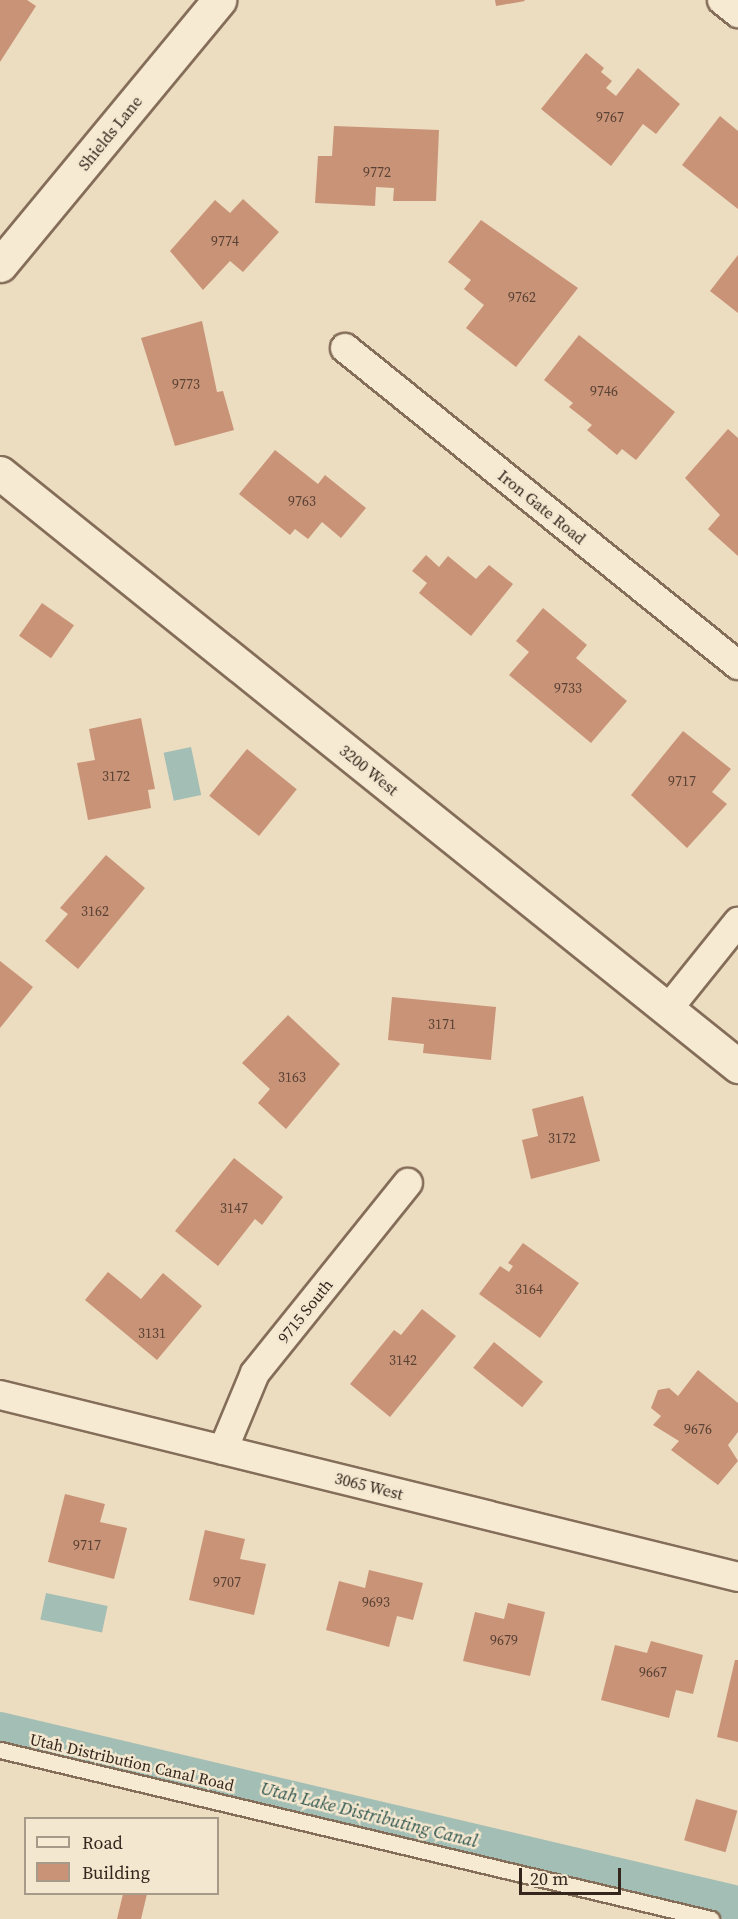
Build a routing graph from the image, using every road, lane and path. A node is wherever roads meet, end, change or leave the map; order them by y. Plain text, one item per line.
1 (219, 0) edge
2 (722, 0) edge
3 (738, 13) edge
4 (0, 265) edge
5 (345, 348) dead end
6 (0, 473) edge
7 (738, 666) edge
8 (738, 922) edge
9 (668, 1009) junction
10 (738, 1066) edge
11 (408, 1183) dead end
12 (0, 1395) edge
13 (223, 1450) junction
14 (738, 1577) edge
15 (0, 1750) edge
16 (711, 1919) edge

1 - 4 street, Shields Lane
2 - 3 street
5 - 7 street, Iron Gate Road
6 - 9 street, 3200 West
8 - 9 street
9 - 10 street, 3200 West
11 - 13 street, 9715 South
12 - 13 street, 3065 West
13 - 14 street, 3065 West
15 - 16 lane, Utah Distribution Canal Road

